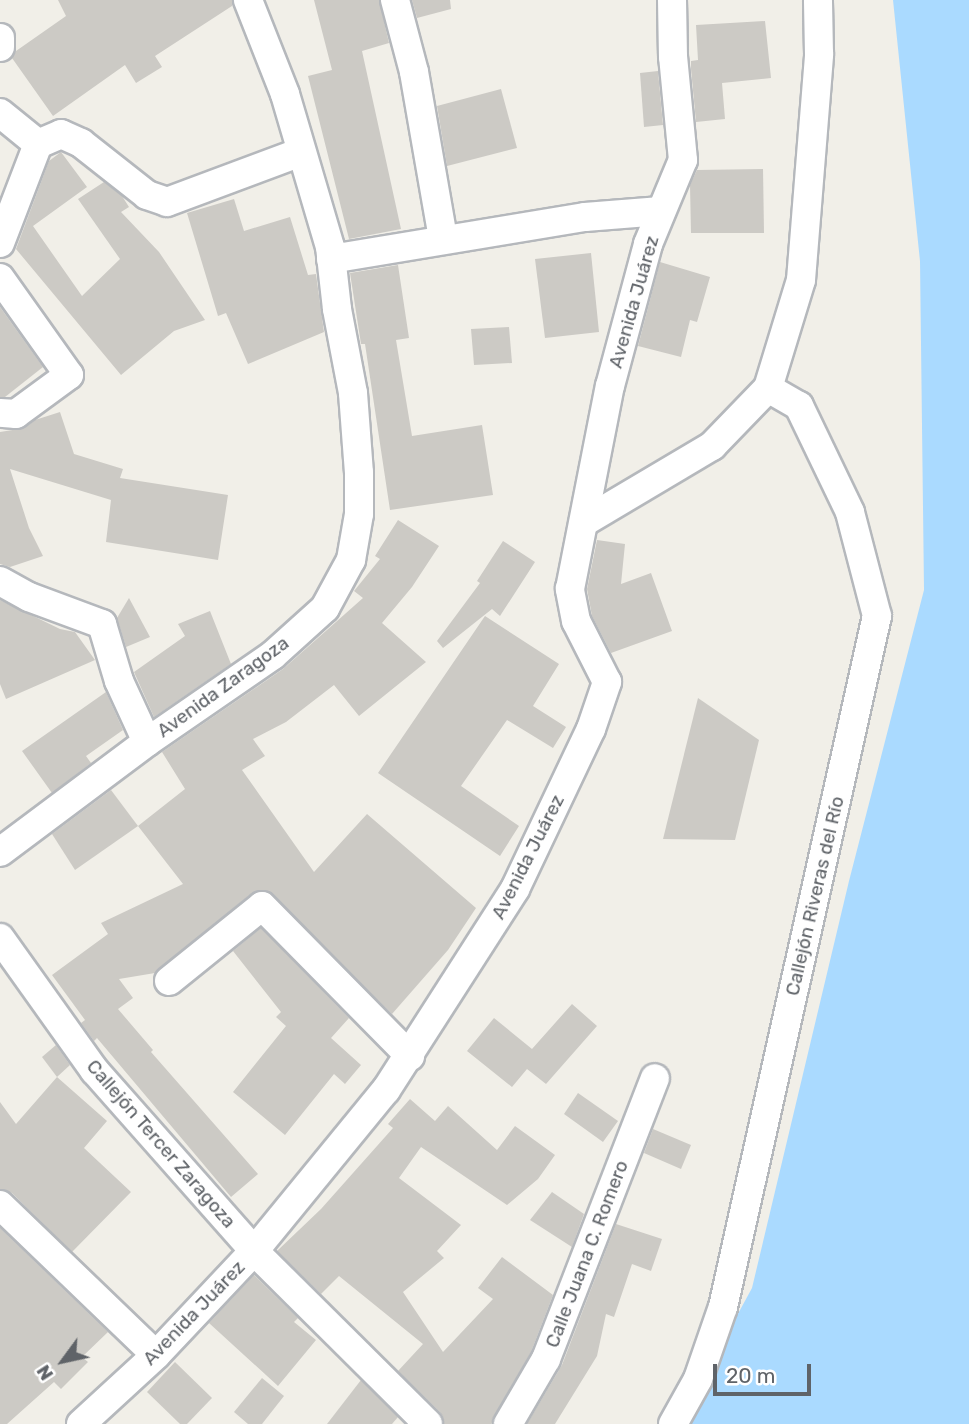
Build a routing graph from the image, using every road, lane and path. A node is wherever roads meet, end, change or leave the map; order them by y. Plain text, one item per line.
1 (248, 0) edge
2 (395, 0) edge
3 (672, 0) edge
4 (818, 0) edge
5 (0, 38) edge
6 (0, 47) edge
7 (0, 113) edge
8 (38, 144) junction
9 (301, 152) junction
10 (662, 211) junction
11 (443, 239) junction
12 (0, 243) edge
13 (331, 259) junction
14 (0, 278) edge
15 (768, 388) junction
16 (0, 413) edge
17 (584, 522) junction
18 (0, 581) edge
19 (147, 742) junction
20 (0, 852) edge
21 (0, 938) edge
22 (169, 981) dead end
23 (410, 1056) junction
24 (655, 1078) dead end
25 (0, 1205) edge
26 (254, 1251) junction
27 (156, 1355) junction
28 (81, 1424) edge
29 (428, 1424) edge
30 (508, 1424) edge
31 (673, 1424) edge

1 - 9 street, Avenida Zaragoza
2 - 11 street
3 - 10 street
4 - 15 street
5 - 6 street
7 - 8 street
8 - 9 street
8 - 12 street
9 - 13 street, Avenida Zaragoza
10 - 11 street
10 - 17 street, Avenida Juárez
11 - 13 street
13 - 19 street, Avenida Zaragoza
14 - 16 street
15 - 17 street
15 - 31 street, Callejón Riveras del Río
17 - 23 street, Avenida Juárez
18 - 19 street
19 - 20 street, Avenida Zaragoza
21 - 26 street, Callejón Tercer Zaragoza
22 - 23 street
23 - 26 street, Avenida Juárez
24 - 30 street, Calle Juana C. Romero
25 - 27 street
26 - 27 street, Avenida Juárez
26 - 29 street, Callejón Tercer Zaragoza
27 - 28 street, Avenida Juárez

